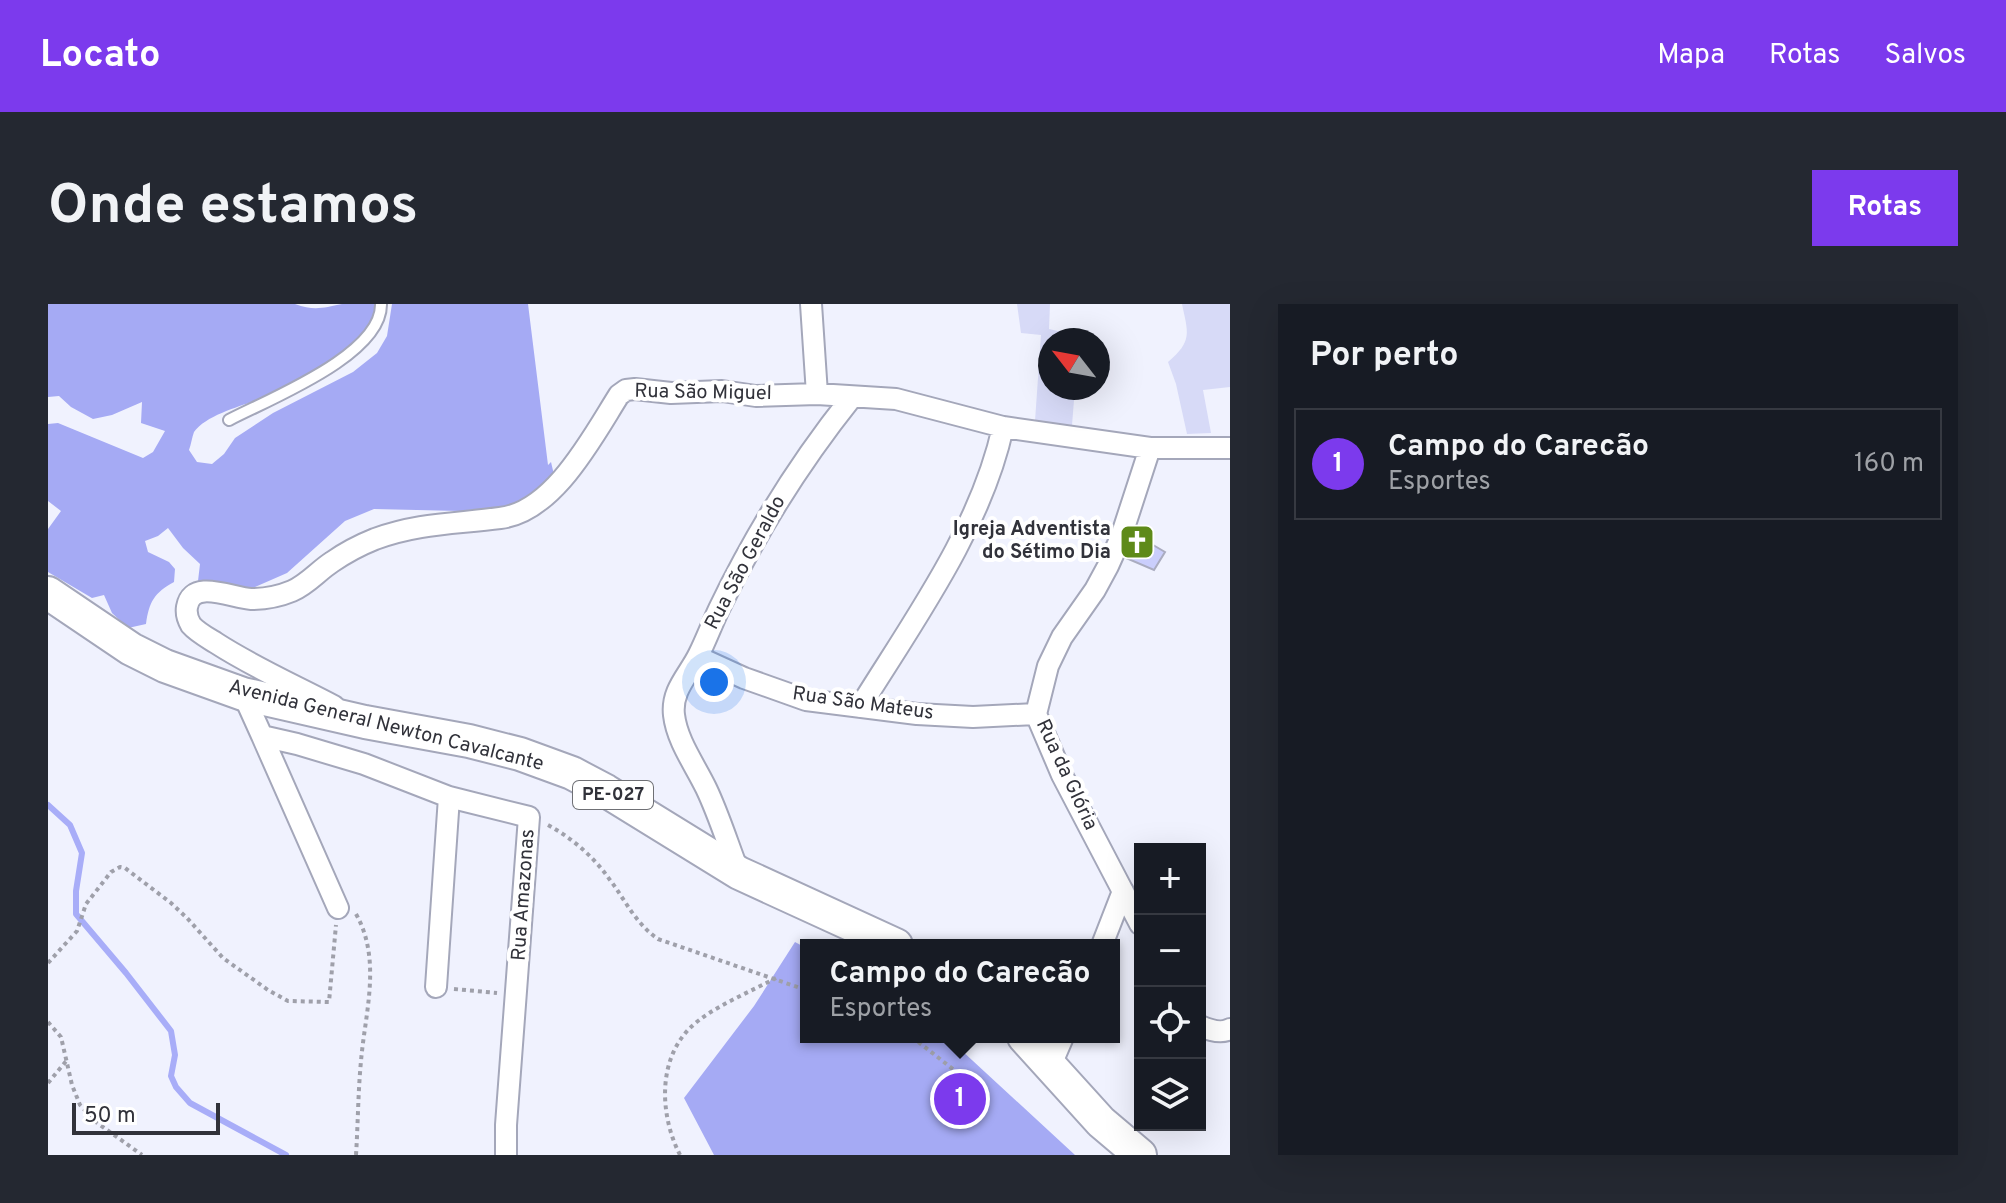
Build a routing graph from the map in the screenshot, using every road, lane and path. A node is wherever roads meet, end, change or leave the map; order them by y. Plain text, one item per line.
1 (381, 304) edge
2 (811, 304) edge
3 (817, 394) junction
4 (852, 397) junction
5 (229, 420) dead end
6 (1003, 427) junction
7 (1150, 448) junction
8 (1230, 448) edge
9 (48, 593) edge
10 (698, 657) junction
11 (243, 694) junction
12 (860, 707) junction
13 (1036, 714) junction
14 (365, 722) junction
15 (262, 736) junction
16 (449, 797) junction
17 (529, 817) junction
18 (739, 873) junction
19 (1123, 891) junction
20 (338, 908) junction
21 (1135, 915) edge
22 (882, 939) edge
23 (1104, 939) edge
24 (48, 963) edge
25 (776, 978) junction
26 (436, 987) joint
27 (800, 988) edge
28 (516, 995) junction
29 (48, 1022) edge
30 (1206, 1028) edge
31 (1230, 1029) edge
32 (920, 1043) edge
33 (1038, 1043) edge
34 (1057, 1051) edge
35 (67, 1060) junction
36 (954, 1070) dead end
37 (48, 1083) edge
38 (141, 1155) edge
39 (356, 1155) edge
40 (506, 1155) edge
41 (680, 1155) edge
42 (1140, 1155) edge

1 - 5 lane
2 - 3 street
3 - 4 street, Rua São Miguel
3 - 14 street, Rua São Miguel
4 - 6 street, Rua São Miguel
4 - 10 street, Rua São Geraldo
6 - 7 street, Rua São Miguel
6 - 12 street
7 - 8 street, Rua São Miguel
7 - 13 street, Rua da Glória
9 - 11 main road, Avenida General Newton Cavalcante / PE-027
10 - 12 street, Rua São Mateus
10 - 18 street, Rua São Geraldo
11 - 14 main road, Avenida General Newton Cavalcante / PE-027
11 - 15 street
12 - 13 street, Rua São Mateus
13 - 19 street, Rua da Glória
14 - 18 main road, Avenida General Newton Cavalcante / PE-027
15 - 16 street, Rua Amazonas
15 - 20 street
16 - 17 street, Rua Amazonas
16 - 26 street
17 - 25 path
17 - 28 street, Rua Amazonas
18 - 22 main road, Avenida General Newton Cavalcante / PE-027
19 - 21 street, Rua da Glória
19 - 23 street
20 - 24 path
20 - 39 path
25 - 27 path
25 - 41 path
26 - 28 path
28 - 40 street, Rua Amazonas
29 - 35 path
30 - 31 street
32 - 36 path
33 - 34 main road
34 - 42 main road
35 - 37 path
35 - 38 path

